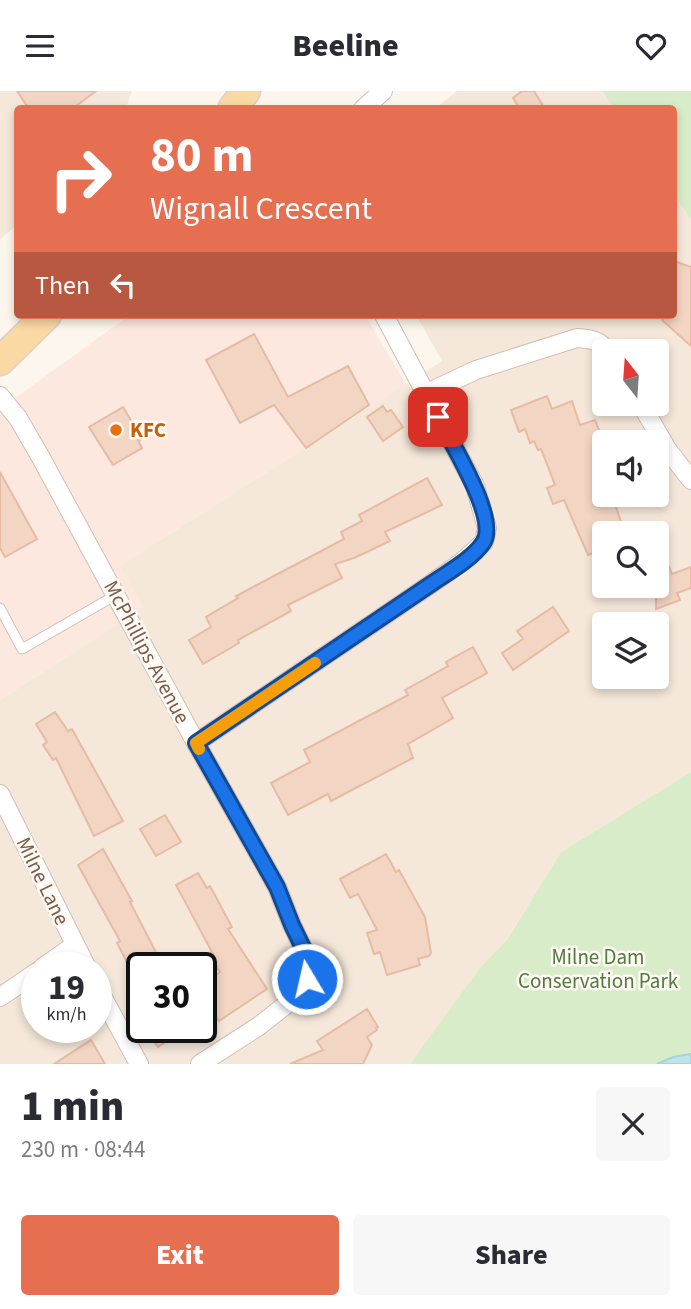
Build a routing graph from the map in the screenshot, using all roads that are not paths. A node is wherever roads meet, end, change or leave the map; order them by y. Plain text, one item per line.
1 (246, 91) edge
2 (383, 91) edge
3 (235, 105) edge
4 (367, 105) edge
5 (43, 319) edge
6 (386, 319) edge
7 (592, 340) edge
8 (0, 361) edge
9 (425, 394) junction
10 (0, 395) edge
11 (649, 417) edge
12 (691, 480) edge
13 (117, 595) junction
14 (0, 608) edge
15 (196, 743) junction
16 (0, 794) edge
17 (75, 945) junction
18 (65, 952) edge
19 (79, 952) edge
20 (21, 983) edge
21 (0, 997) edge
22 (112, 1014) edge
23 (139, 1064) edge
24 (200, 1064) edge

1 - 3 main road
2 - 4 street
5 - 8 main road
6 - 9 street
7 - 9 street
9 - 15 street
10 - 13 street, McPhillips Avenue
11 - 12 street
13 - 14 lane
13 - 15 street, McPhillips Avenue
15 - 24 street, McPhillips Avenue
16 - 17 street, Milne Lane
17 - 18 street
17 - 19 street, Milne Lane
20 - 21 street
22 - 23 street

